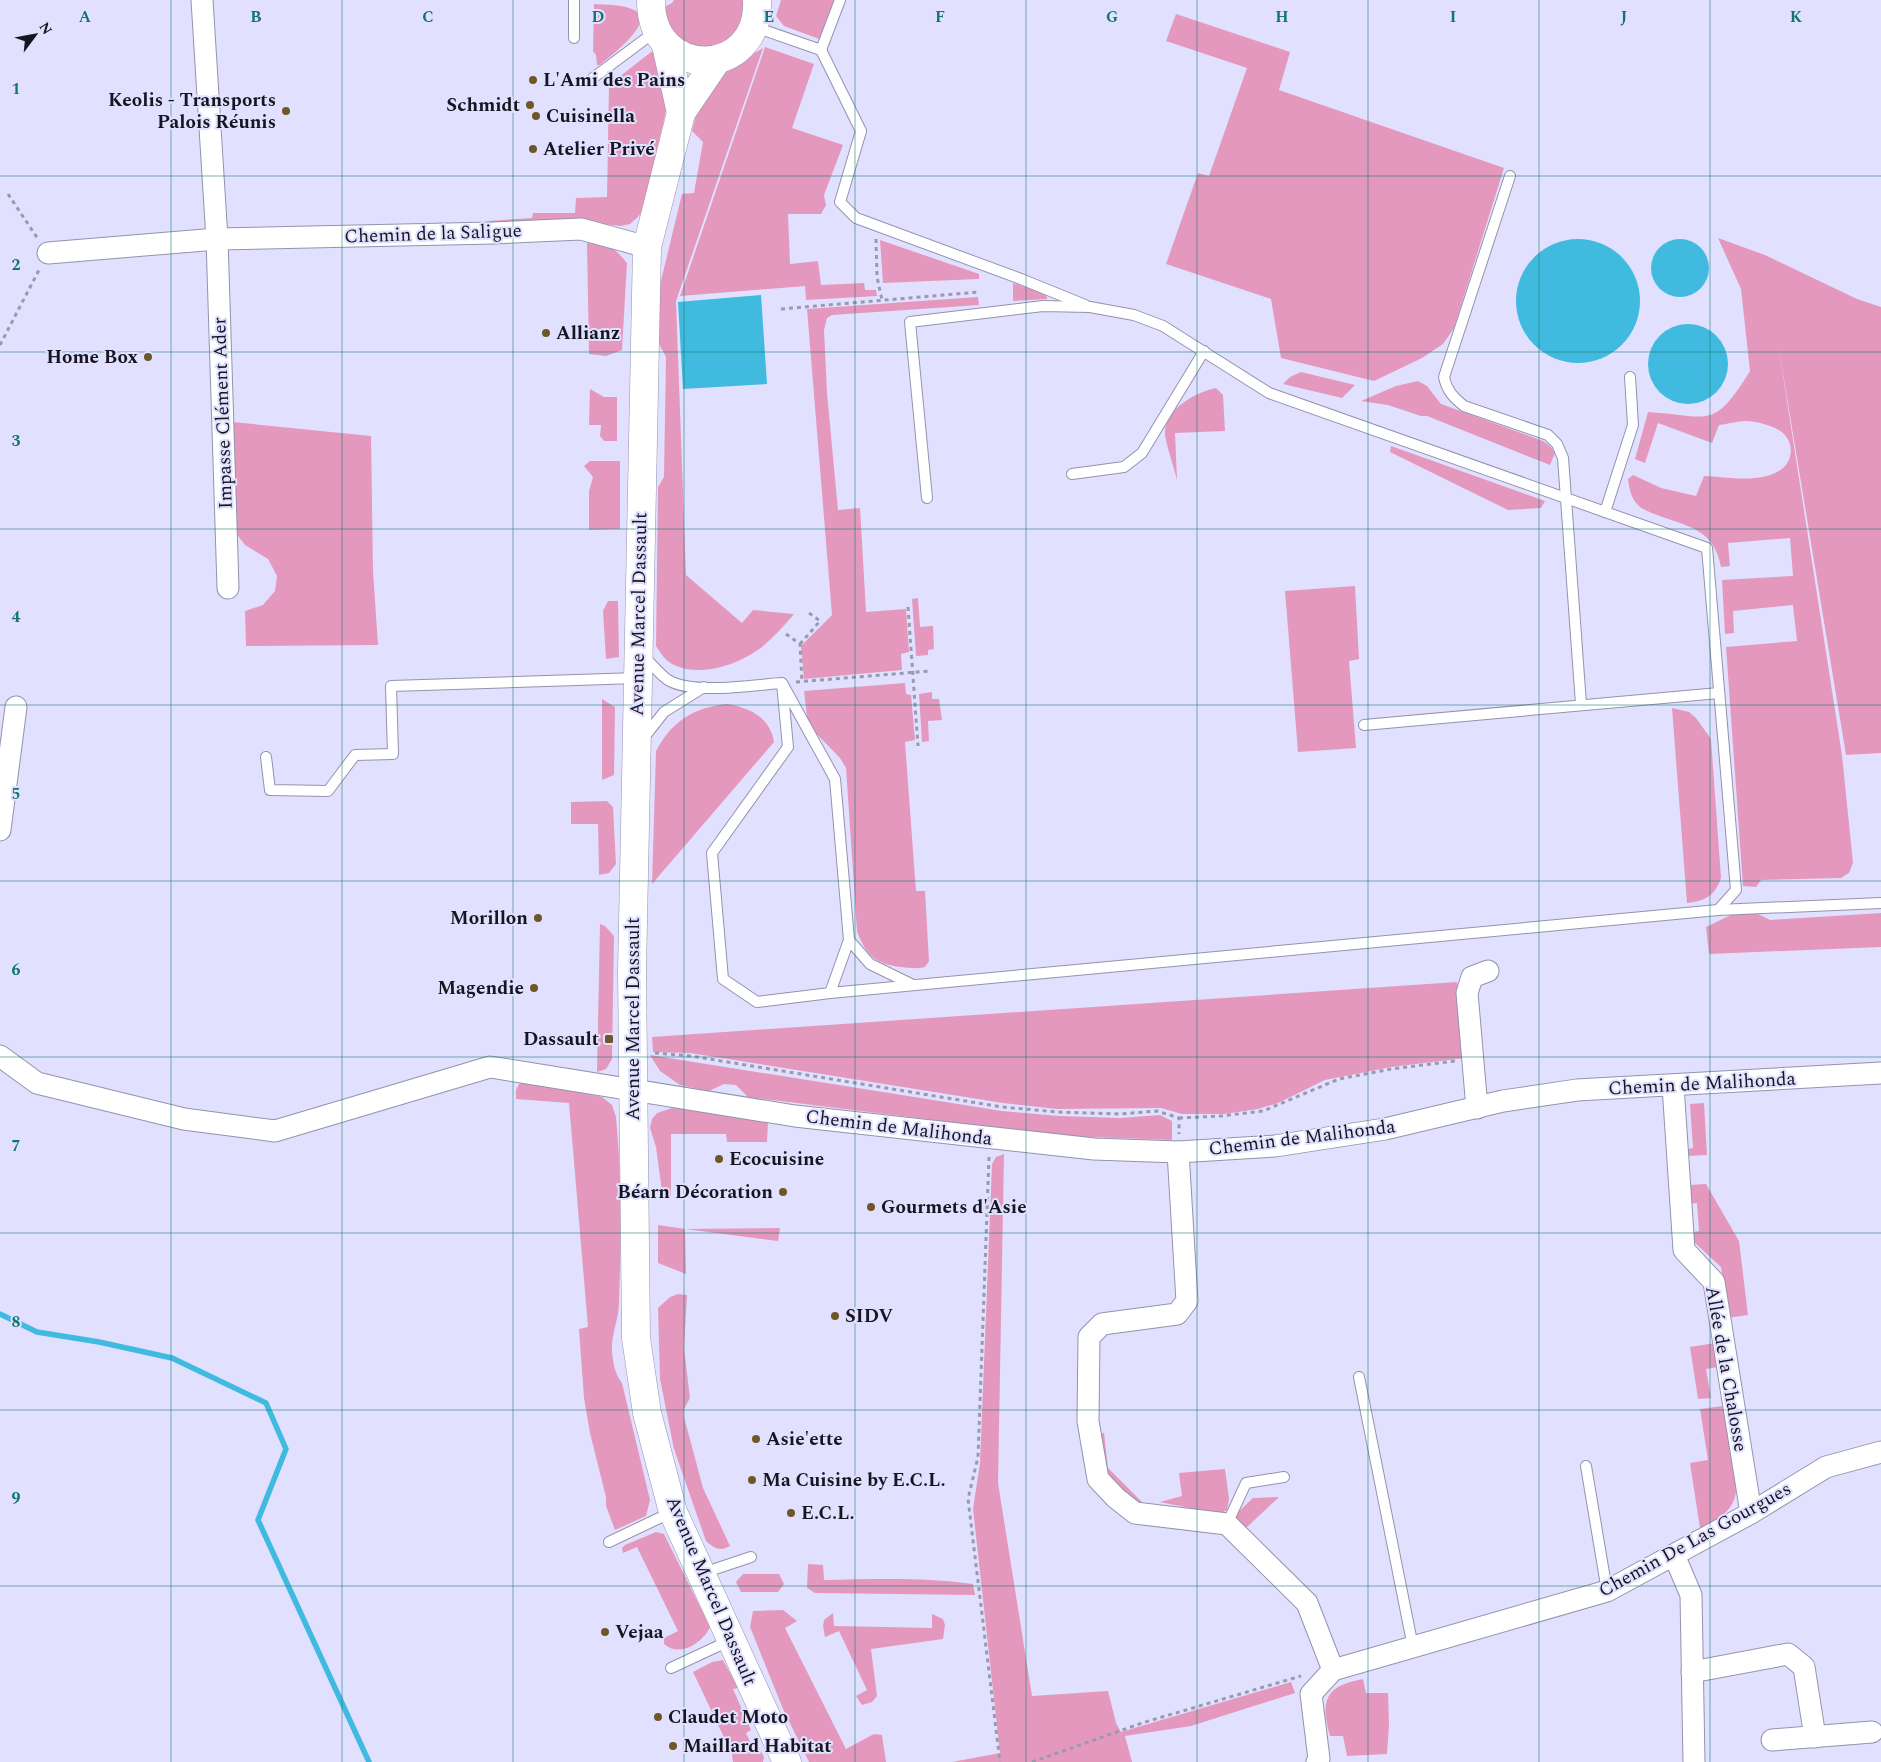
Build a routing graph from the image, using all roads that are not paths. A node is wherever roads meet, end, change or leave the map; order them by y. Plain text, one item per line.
1 (202, 0) edge
2 (574, 0) edge
3 (651, 0) edge
4 (757, 0) edge
5 (840, 0) edge
6 (754, 27) junction
7 (574, 38) dead end
8 (661, 38) junction
9 (822, 50) junction
10 (717, 60) junction
11 (594, 78) dead end
12 (681, 113) junction
13 (1510, 176) dead end
14 (217, 239) junction
15 (647, 247) junction
16 (48, 253) road end
17 (1090, 307) junction
18 (1204, 351) junction
19 (1630, 377) dead end
20 (1072, 474) dead end
21 (927, 498) dead end
22 (1565, 498) junction
23 (1605, 512) junction
24 (228, 588) dead end
25 (638, 665) junction
26 (782, 683) junction
27 (704, 687) junction
28 (1719, 694) junction
29 (1581, 704) junction
30 (16, 707) dead end
31 (1364, 725) dead end
32 (637, 747) junction
33 (266, 757) dead end
34 (0, 830) edge
35 (1881, 903) edge
36 (1718, 910) junction
37 (849, 940) junction
38 (1488, 972) dead end
39 (914, 985) junction
40 (830, 993) junction
41 (0, 1056) edge
42 (1881, 1073) edge
43 (1674, 1086) junction
44 (632, 1090) junction
45 (1477, 1108) junction
46 (1178, 1152) junction
47 (1359, 1377) dead end
48 (1881, 1452) edge
49 (1586, 1466) dead end
50 (1284, 1477) dead end
51 (673, 1512) junction
52 (1751, 1513) junction
53 (1227, 1524) junction
54 (609, 1542) dead end
55 (1674, 1555) junction
56 (751, 1557) dead end
57 (702, 1574) junction
58 (1607, 1591) junction
59 (732, 1639) junction
60 (1413, 1647) junction
61 (671, 1668) dead end
62 (1333, 1670) junction
63 (1692, 1672) junction
64 (1872, 1732) dead end
65 (1815, 1737) junction
66 (1772, 1740) dead end
67 (787, 1762) edge
68 (1317, 1762) edge
69 (1694, 1762) edge

1 - 14 street
2 - 7 lane
3 - 8 street
4 - 6 street
5 - 9 lane
6 - 9 lane
6 - 10 street
8 - 10 street
8 - 11 lane
8 - 12 street
9 - 17 lane
10 - 12 street
12 - 15 street, Avenue Marcel Dassault
13 - 22 lane
14 - 15 street, Chemin de la Saligue
14 - 16 street, Chemin de la Saligue
14 - 24 street, Impasse Clément Ader
15 - 25 street, Avenue Marcel Dassault
17 - 18 lane
17 - 21 lane
18 - 20 lane
18 - 22 lane
19 - 23 lane
22 - 23 lane
22 - 29 lane
23 - 28 lane
25 - 27 lane
25 - 32 street, Avenue Marcel Dassault
25 - 33 lane
26 - 27 lane
26 - 37 lane
26 - 40 lane
27 - 32 lane
28 - 29 lane
28 - 36 lane
29 - 31 lane
30 - 34 street
32 - 44 street, Avenue Marcel Dassault
35 - 36 lane
36 - 39 lane
37 - 39 lane
37 - 40 lane
38 - 45 street
39 - 40 lane
41 - 44 street, Chemin de Malihonda
42 - 43 street, Chemin de Malihonda
43 - 45 street, Chemin de Malihonda
43 - 52 street, Allée de la Chalosse
44 - 46 street, Chemin de Malihonda
44 - 51 street, Avenue Marcel Dassault
45 - 46 street, Chemin de Malihonda
46 - 53 street
47 - 60 lane
48 - 52 street, Chemin De Las Gourgues
49 - 58 lane
50 - 53 lane
51 - 54 lane
51 - 57 street, Avenue Marcel Dassault
52 - 55 street, Chemin De Las Gourgues
53 - 62 street
55 - 58 street, Chemin De Las Gourgues
55 - 63 street
56 - 57 lane
57 - 59 street, Avenue Marcel Dassault
58 - 60 street, Chemin De Las Gourgues
59 - 61 lane
59 - 67 street, Avenue Marcel Dassault
60 - 62 street, Chemin De Las Gourgues
62 - 68 street
63 - 65 street
63 - 69 street
64 - 65 street
65 - 66 street

